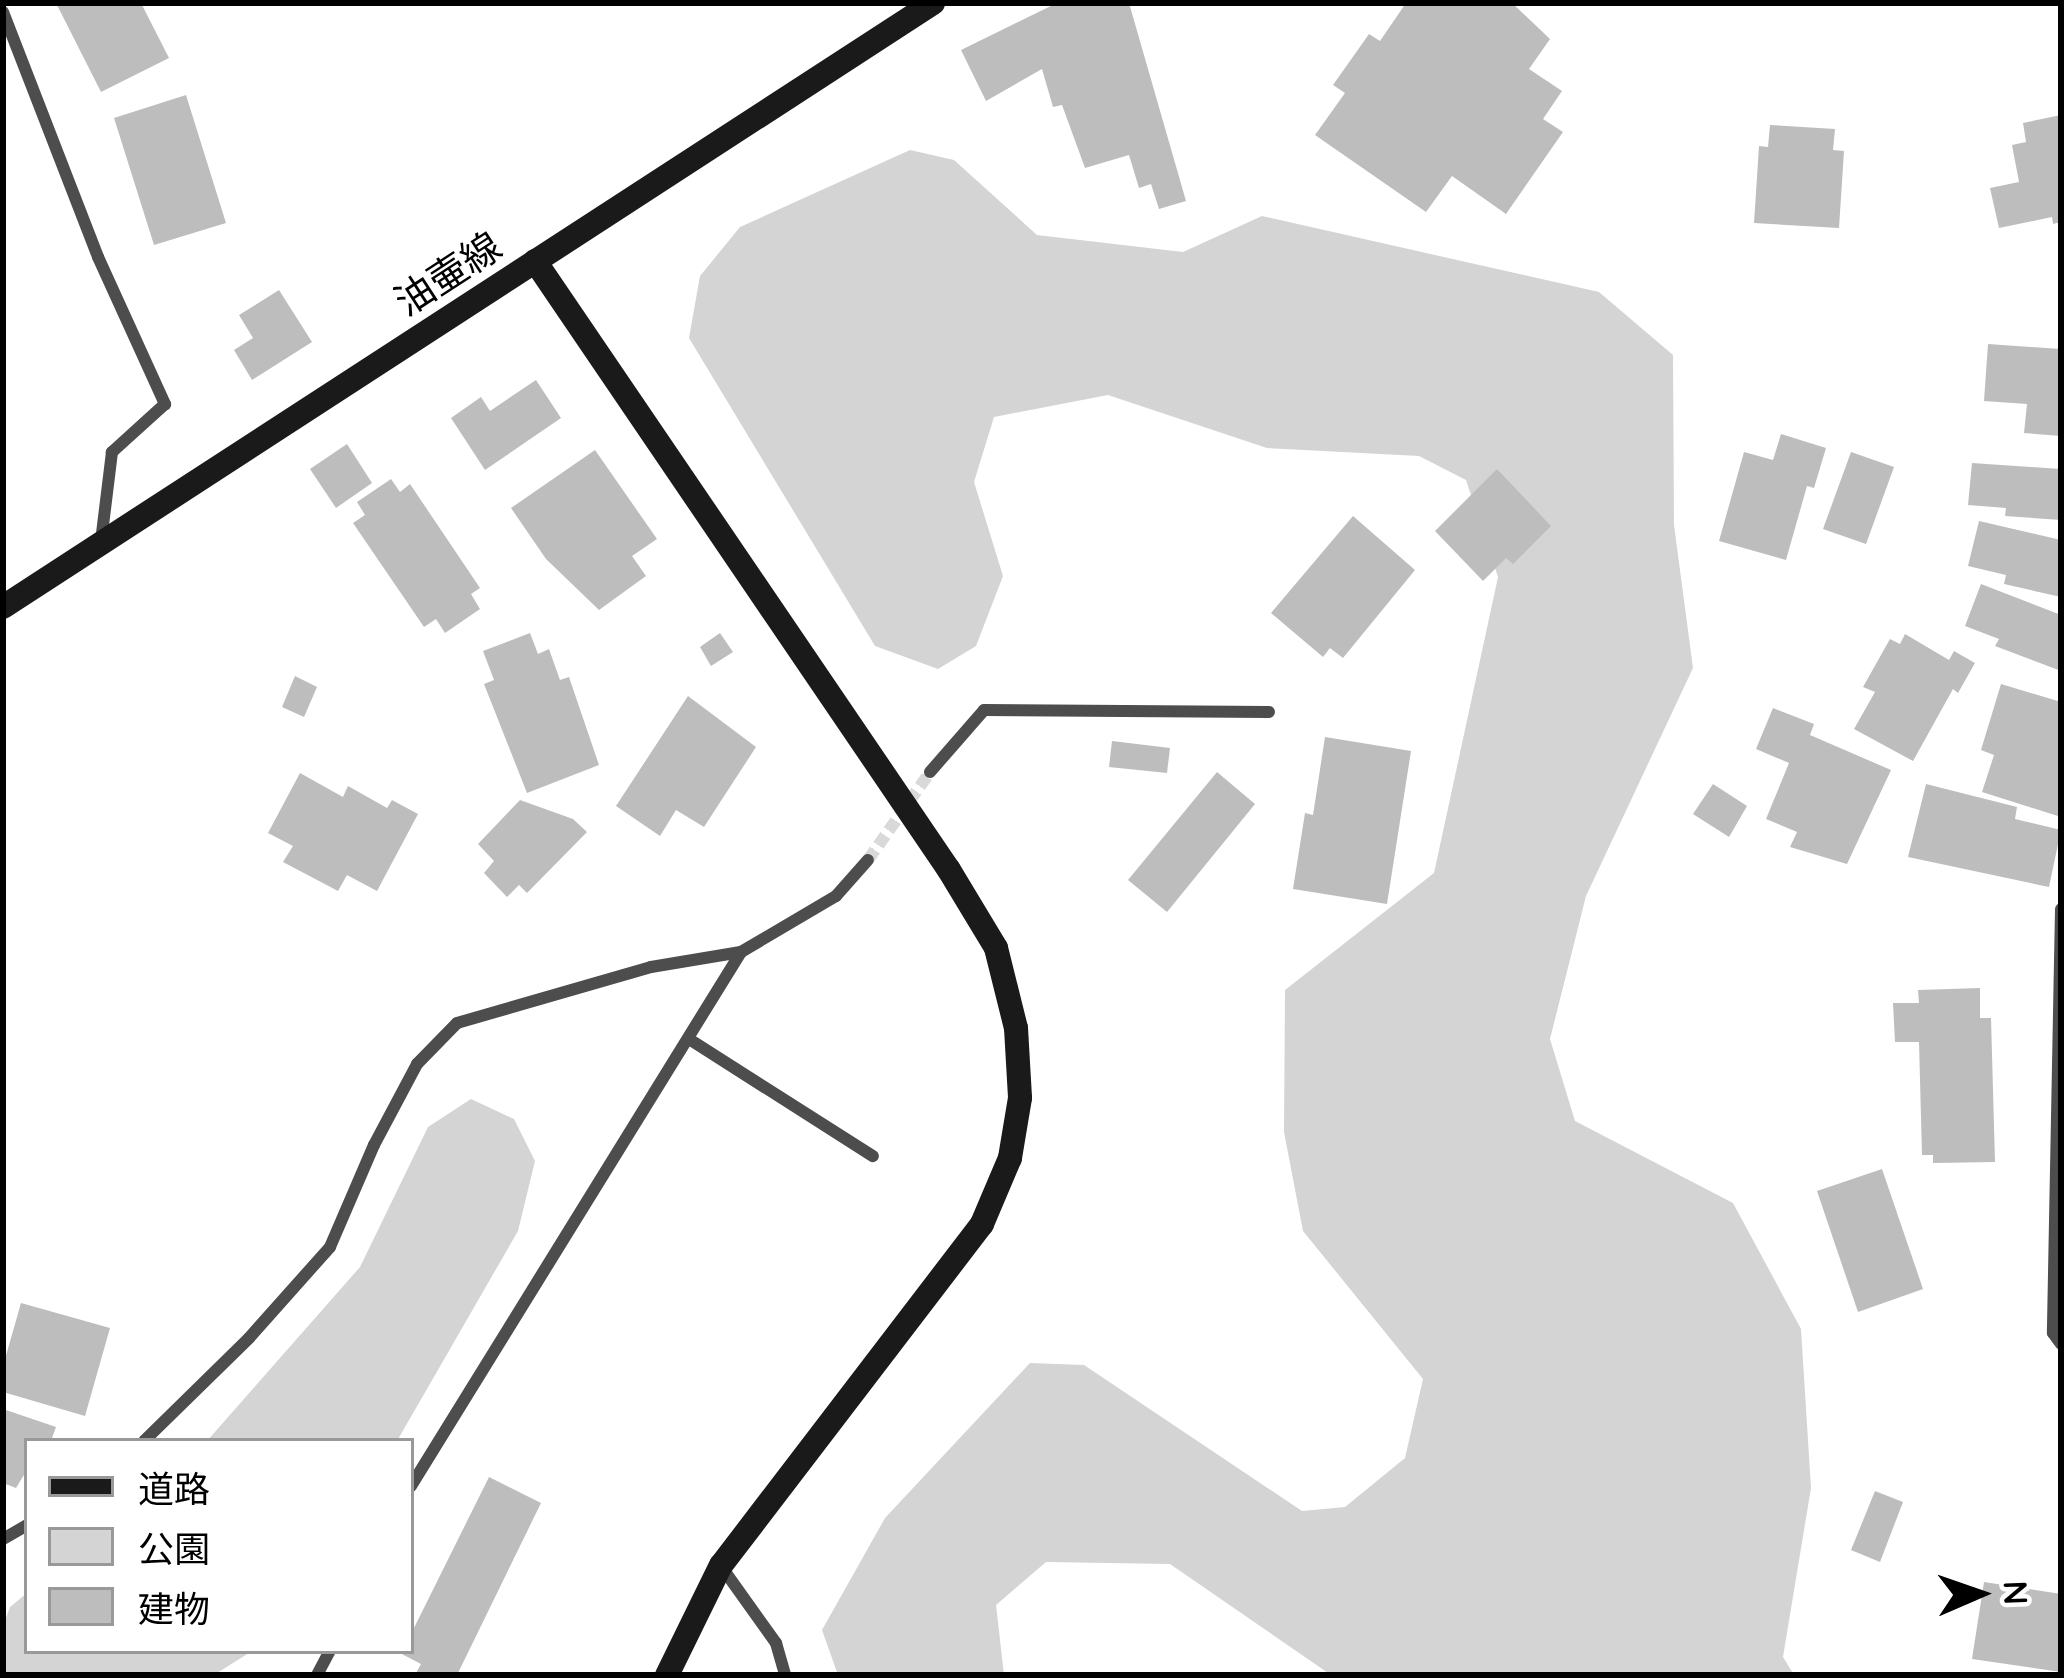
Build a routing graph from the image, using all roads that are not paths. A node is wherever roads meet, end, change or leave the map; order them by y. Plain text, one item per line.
1 (934, 3) edge
2 (3, 12) edge
3 (535, 261) junction
4 (101, 544) junction
5 (3, 607) edge
6 (1269, 712) dead end
7 (931, 772) tunnel mouth
8 (868, 860) tunnel mouth
9 (2061, 909) edge
10 (741, 952) junction
11 (689, 1039) junction
12 (873, 1156) dead end
13 (2061, 1344) edge
14 (147, 1438) edge
15 (414, 1481) edge
16 (721, 1565) junction
17 (667, 1675) edge
18 (785, 1675) edge

1 - 3 street, 油壷線
2 - 4 street
3 - 4 street, 油壷線
3 - 16 street
4 - 5 street, 油壷線
6 - 7 street
8 - 10 street
9 - 13 street
10 - 11 street
10 - 14 street
11 - 12 street
11 - 15 street
16 - 17 street
16 - 18 street

